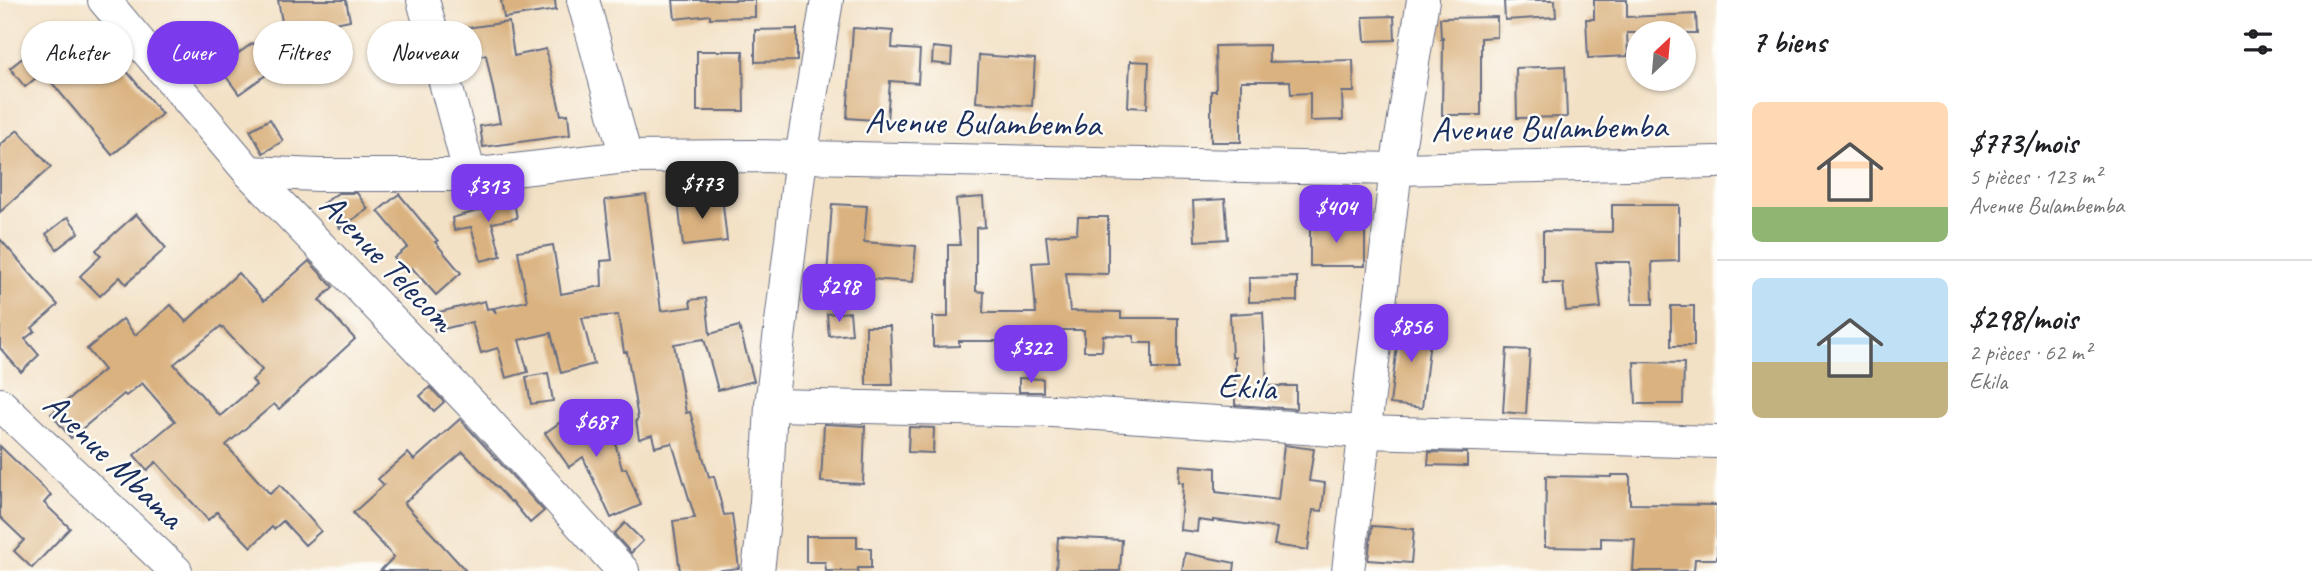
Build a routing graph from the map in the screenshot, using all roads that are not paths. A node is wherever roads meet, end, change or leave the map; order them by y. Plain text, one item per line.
1 (104, 0) edge
2 (423, 0) edge
3 (583, 0) edge
4 (827, 0) edge
5 (1423, 0) edge
6 (801, 157) junction
7 (626, 158) junction
8 (1717, 162) edge
9 (1396, 169) junction
10 (249, 172) junction
11 (470, 175) junction
12 (0, 404) edge
13 (771, 405) junction
14 (1363, 432) junction
15 (1717, 442) edge
16 (176, 571) edge
17 (623, 571) edge
18 (758, 571) edge
19 (1348, 571) edge

1 - 10 street, Avenue Telecom
2 - 11 street
3 - 7 street
4 - 6 street
5 - 9 street
6 - 7 street, Avenue Bulambemba
6 - 9 street, Avenue Bulambemba
6 - 13 street
7 - 11 street, Avenue Bulambemba
8 - 9 street, Avenue Bulambemba
9 - 14 street
10 - 11 street, Avenue Bulambemba
10 - 17 street, Avenue Telecom
12 - 16 street, Avenue Mbama
13 - 14 street, Ekila
13 - 18 street
14 - 15 street, Ekila
14 - 19 street

